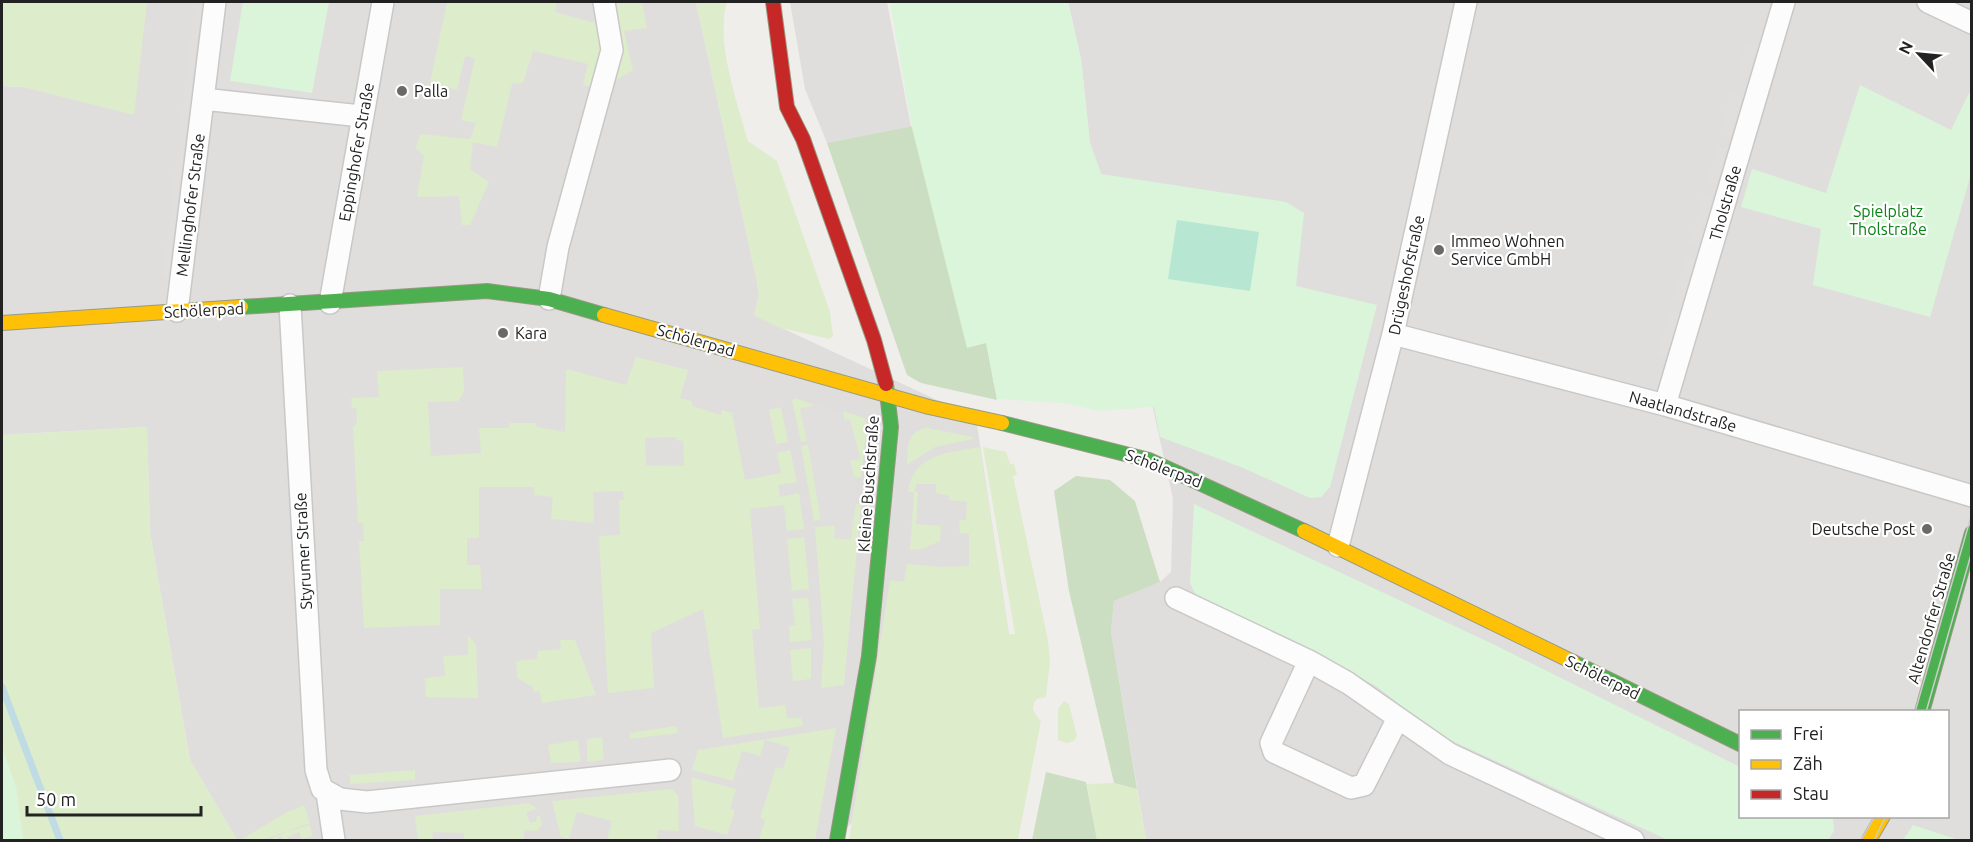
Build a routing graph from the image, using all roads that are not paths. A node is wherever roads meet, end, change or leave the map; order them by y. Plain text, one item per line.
1 (215, 2) edge
2 (383, 2) edge
3 (604, 2) edge
4 (773, 2) edge
5 (1466, 2) edge
6 (1784, 2) edge
7 (1928, 2) edge
8 (1971, 23) edge
9 (202, 99) junction
10 (361, 116) junction
11 (549, 299) junction
12 (330, 303) junction
13 (290, 305) junction
14 (177, 311) junction
15 (2, 323) edge
16 (1393, 334) junction
17 (889, 395) junction
18 (1665, 405) junction
19 (1971, 496) edge
20 (1971, 533) edge
21 (1338, 546) junction
22 (1176, 598) dead end
23 (1309, 661) junction
24 (1922, 710) edge
25 (1397, 720) junction
26 (1739, 744) edge
27 (670, 770) dead end
28 (327, 793) junction
29 (1882, 818) edge
30 (334, 840) edge
31 (837, 840) edge
32 (1634, 840) edge
33 (1869, 840) edge

1 - 9 street, Mellinghofer Straße
2 - 10 street, Eppinghofer Straße
3 - 11 street
4 - 17 street, Kleine Buschstraße
5 - 16 street, Drügeshofstraße
6 - 18 street, Tholstraße
7 - 8 street
9 - 10 street
9 - 14 street, Mellinghofer Straße
10 - 12 street, Eppinghofer Straße
11 - 12 street, Schölerpad
11 - 17 street, Schölerpad
12 - 13 street, Schölerpad
13 - 14 street, Schölerpad
13 - 28 street, Styrumer Straße
14 - 15 street, Schölerpad
16 - 18 street, Naatlandstraße
16 - 21 street, Drügeshofstraße
17 - 21 street, Schölerpad
17 - 31 street, Kleine Buschstraße
18 - 19 street, Naatlandstraße
20 - 24 street, Altendorfer Straße
21 - 26 street, Schölerpad
22 - 23 street
23 - 25 street
23 - 25 street
25 - 32 street
27 - 28 street
28 - 30 street, Styrumer Straße
29 - 33 street

